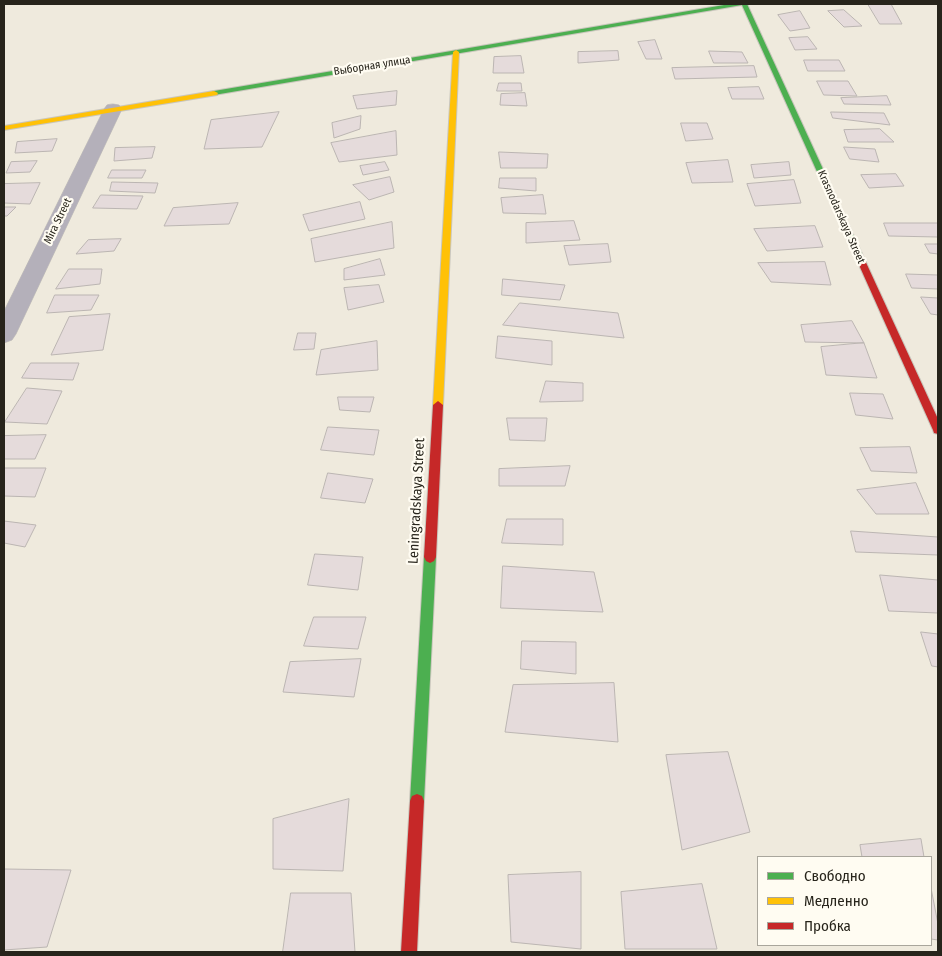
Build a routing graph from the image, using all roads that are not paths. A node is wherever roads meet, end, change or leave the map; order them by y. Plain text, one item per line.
1 (742, 4) edge
2 (456, 52) junction
3 (113, 109) junction
4 (4, 128) edge
5 (4, 334) edge
6 (938, 430) edge
7 (408, 952) edge

1 - 2 street, Выборная улица
1 - 6 street, Krasnodarskaya Street
2 - 3 street, Выборная улица
2 - 7 street, Leningradskaya Street
3 - 4 street, Выборная улица
3 - 5 street, Mira Street

